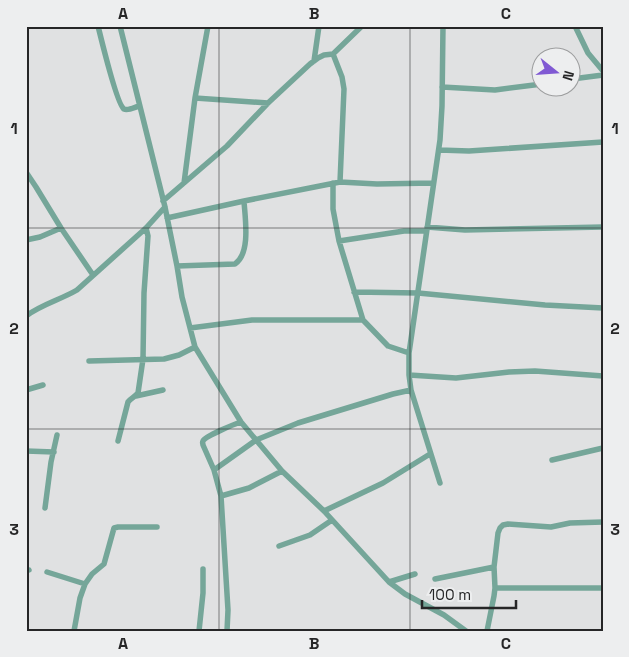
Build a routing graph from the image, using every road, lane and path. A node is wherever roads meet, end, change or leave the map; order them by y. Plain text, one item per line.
1 (98, 26) edge
2 (120, 26) edge
3 (208, 26) edge
4 (319, 26) edge
5 (362, 26) edge
6 (443, 26) edge
7 (576, 26) edge
8 (333, 54) junction
9 (314, 60) junction
10 (603, 71) edge
11 (603, 75) edge
12 (582, 78) edge
13 (532, 85) edge
14 (442, 87) junction
15 (195, 98) junction
16 (268, 103) junction
17 (139, 106) junction
18 (603, 142) edge
19 (439, 150) junction
20 (26, 172) edge
21 (336, 182) junction
22 (184, 183) junction
23 (433, 183) junction
24 (244, 201) junction
25 (164, 204) junction
26 (167, 218) junction
27 (603, 227) edge
28 (61, 228) junction
29 (146, 228) junction
30 (427, 229) junction
31 (26, 240) edge
32 (338, 241) junction
33 (177, 266) junction
34 (93, 275) junction
35 (354, 292) junction
36 (418, 293) junction
37 (603, 308) edge
38 (26, 316) edge
39 (363, 320) junction
40 (190, 328) junction
41 (194, 347) junction
42 (409, 352) junction
43 (89, 360) dead end
44 (143, 360) junction
45 (409, 375) junction
46 (603, 376) edge
47 (43, 385) dead end
48 (26, 390) edge
49 (163, 390) dead end
50 (411, 390) junction
51 (136, 396) junction
52 (241, 422) junction
53 (57, 435) dead end
54 (256, 440) junction
55 (118, 441) dead end
56 (603, 448) edge
57 (26, 451) edge
58 (54, 452) junction
59 (430, 454) junction
60 (552, 460) dead end
61 (214, 470) junction
62 (282, 471) junction
63 (440, 483) dead end
64 (221, 496) junction
65 (45, 508) dead end
66 (324, 511) junction
67 (332, 520) junction
68 (603, 522) edge
69 (157, 527) dead end
70 (279, 546) dead end
71 (494, 567) junction
72 (203, 569) dead end
73 (47, 572) dead end
74 (414, 574) dead end
75 (435, 579) dead end
76 (389, 582) junction
77 (85, 584) junction
78 (495, 588) junction
79 (603, 588) edge
80 (74, 631) edge
81 (199, 631) edge
82 (227, 631) edge
83 (466, 631) edge
84 (487, 631) edge

1 - 17 street
2 - 17 street
3 - 15 street
4 - 9 street
5 - 8 street
6 - 14 street
7 - 10 street
8 - 9 street
8 - 21 street
9 - 16 street
11 - 12 street
13 - 14 street
14 - 19 street
15 - 16 street
15 - 22 street
16 - 22 street
17 - 25 street
18 - 19 street
19 - 23 street
20 - 28 street
21 - 23 street
21 - 24 street
21 - 32 street
22 - 25 street
23 - 30 street
24 - 26 street
24 - 33 street
25 - 26 street
25 - 29 street
26 - 33 street
27 - 30 street
28 - 31 street
28 - 34 street
29 - 34 street
29 - 44 street
30 - 32 street
30 - 36 street
32 - 35 street
33 - 40 street
34 - 38 street
35 - 36 street
35 - 39 street
36 - 37 street
36 - 42 street
39 - 40 street
39 - 42 street
40 - 41 street
41 - 44 street
41 - 52 street
42 - 45 street
43 - 44 street
44 - 51 street
45 - 46 street
45 - 50 street
47 - 48 street
49 - 51 street
50 - 54 street
50 - 59 street
51 - 55 street
52 - 54 street
52 - 61 street
53 - 58 street
54 - 61 street
54 - 62 street
56 - 60 street
57 - 58 street
58 - 65 street
59 - 63 street
59 - 66 street
61 - 64 street
62 - 64 street
62 - 66 street
64 - 82 street
66 - 67 street
67 - 70 street
67 - 76 street
68 - 71 street
69 - 77 street
71 - 75 street
71 - 78 street
72 - 81 street
73 - 77 street
74 - 76 street
76 - 83 street
77 - 80 street
78 - 79 street
78 - 84 street

